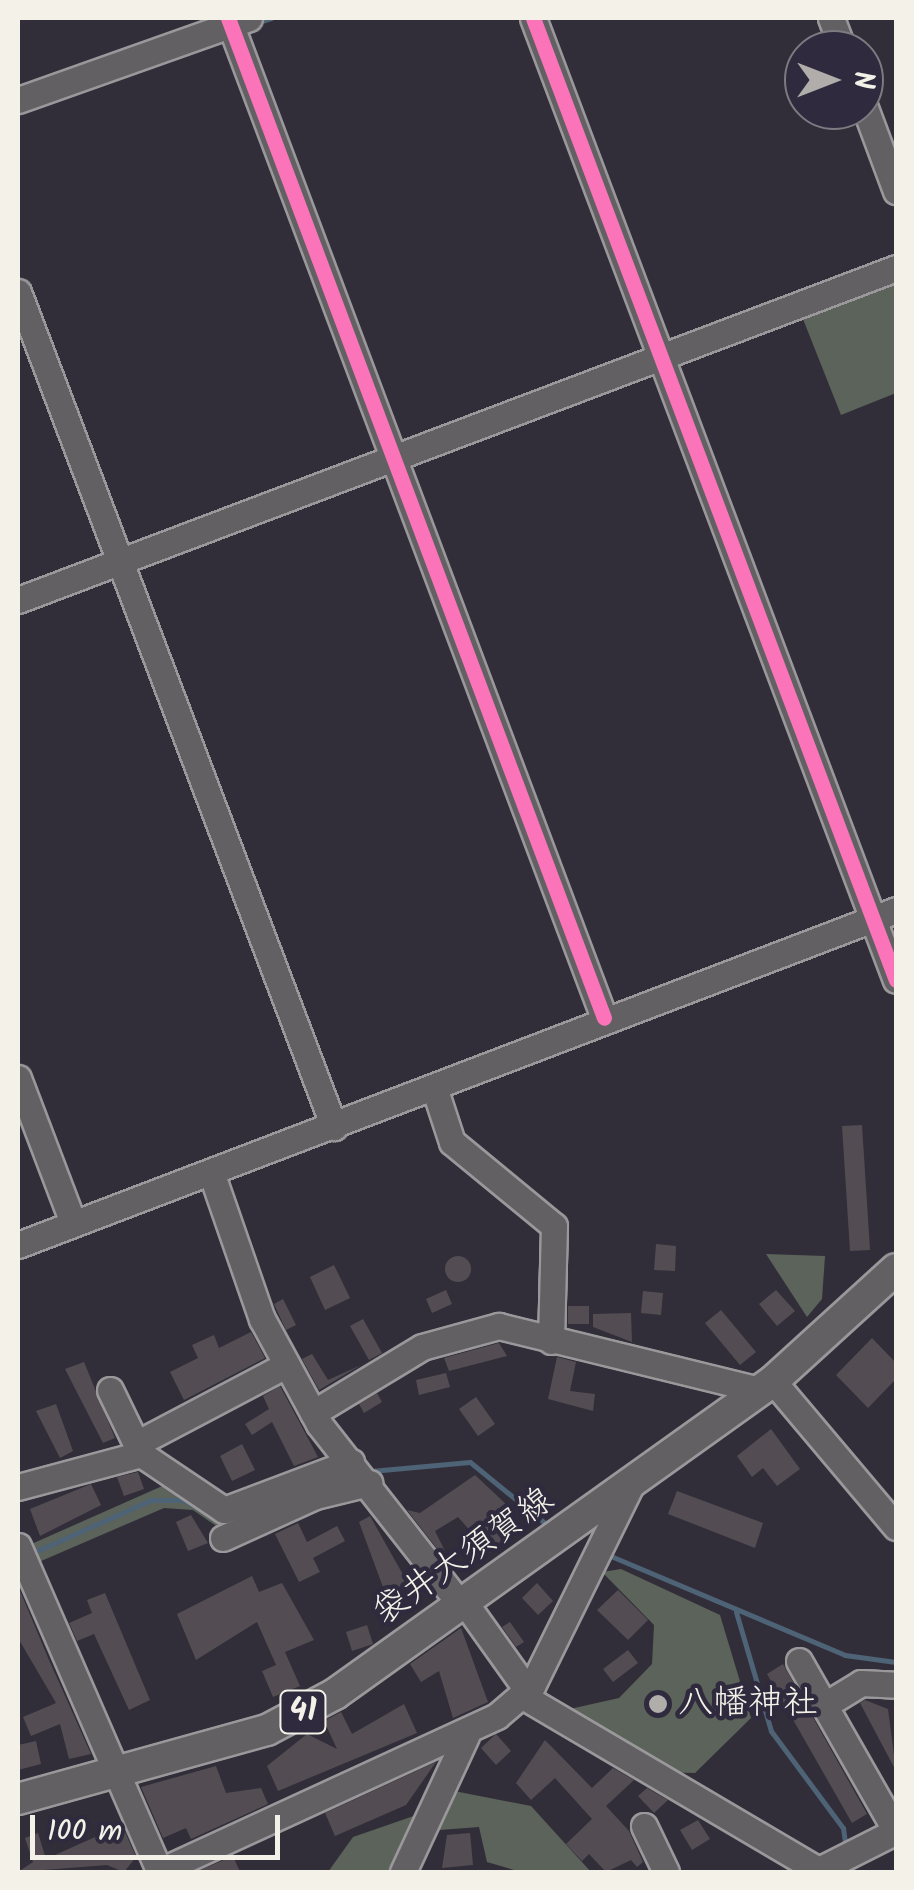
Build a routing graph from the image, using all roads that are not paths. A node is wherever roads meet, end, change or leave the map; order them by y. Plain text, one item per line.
1 (533, 18) edge
2 (236, 20) edge
3 (18, 100) edge
4 (873, 130) edge
5 (896, 191) edge
6 (896, 268) edge
7 (18, 292) edge
8 (658, 356) junction
9 (398, 454) junction
10 (121, 559) junction
11 (18, 600) edge
12 (885, 914) edge
13 (896, 980) edge
14 (604, 1018) junction
15 (18, 1078) edge
16 (434, 1087) junction
17 (334, 1127) junction
18 (211, 1172) junction
19 (72, 1223) junction
20 (18, 1244) edge
21 (896, 1268) edge
22 (551, 1341) junction
23 (286, 1365) junction
24 (766, 1385) junction
25 (110, 1390) dead end
26 (313, 1414) junction
27 (139, 1449) junction
28 (351, 1462) junction
29 (369, 1483) junction
30 (632, 1485) junction
31 (18, 1487) edge
32 (896, 1527) edge
33 (223, 1538) dead end
34 (18, 1546) edge
35 (23, 1574) edge
36 (463, 1604) junction
37 (799, 1661) dead end
38 (896, 1685) edge
39 (524, 1692) junction
40 (825, 1705) junction
41 (466, 1736) junction
42 (117, 1776) junction
43 (18, 1799) edge
44 (644, 1826) dead end
45 (896, 1831) edge
46 (825, 1871) edge
47 (159, 1872) edge
48 (402, 1872) edge
49 (666, 1872) edge

1 - 8 street
2 - 3 street
2 - 9 street
4 - 5 street
6 - 8 street
7 - 10 street
8 - 9 street
8 - 12 street
9 - 10 street
9 - 14 street
10 - 11 street
10 - 17 street
12 - 13 street
12 - 14 street
14 - 16 street
15 - 19 street
16 - 17 street
16 - 22 street
17 - 18 street
18 - 19 street
18 - 23 street
19 - 20 street
21 - 24 main road, 袋井大須賀線 / 41
22 - 24 street
22 - 26 street
23 - 26 street
23 - 27 street
24 - 30 main road, 袋井大須賀線 / 41
24 - 32 street
25 - 27 street
26 - 28 street
27 - 28 street
27 - 31 street
28 - 29 street
29 - 33 street
29 - 36 street
30 - 36 main road, 袋井大須賀線 / 41
30 - 39 street
34 - 35 street
35 - 42 street
36 - 39 street
36 - 42 main road, 袋井大須賀線 / 41
37 - 40 street
38 - 40 street
39 - 41 street
39 - 46 street
40 - 45 street
41 - 47 street
41 - 48 street
42 - 43 main road, 袋井大須賀線 / 41
42 - 47 street
44 - 49 street
45 - 46 street

